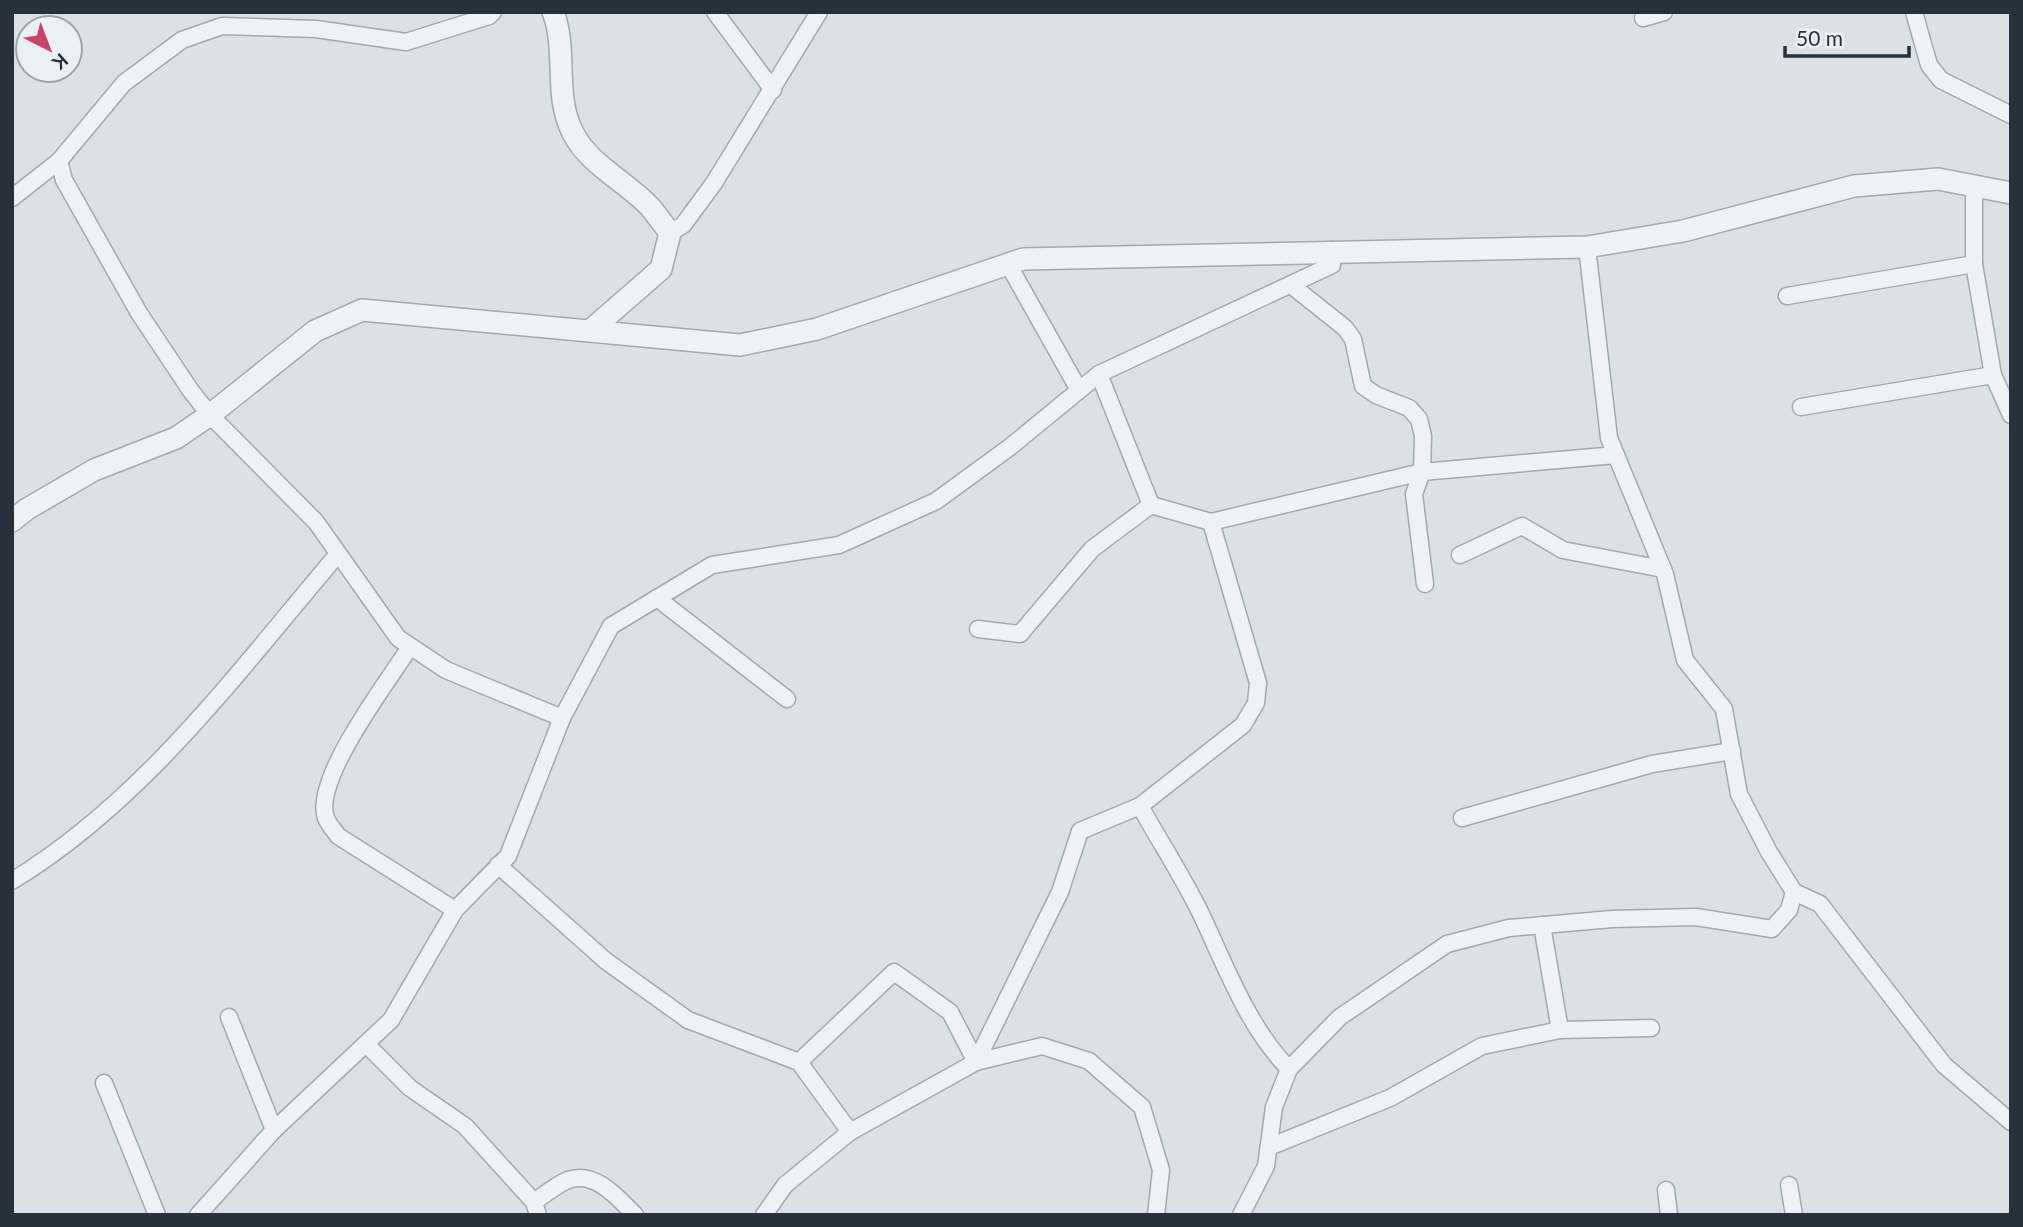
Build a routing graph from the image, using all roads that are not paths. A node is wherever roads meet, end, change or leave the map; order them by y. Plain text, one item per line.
1 (494, 12) edge
2 (553, 12) edge
3 (715, 12) edge
4 (819, 12) edge
5 (1664, 12) edge
6 (1914, 12) edge
7 (1643, 18) dead end
8 (773, 90) junction
9 (2011, 115) edge
10 (59, 161) junction
11 (1974, 186) junction
12 (2011, 193) edge
13 (12, 198) edge
14 (670, 233) junction
15 (1587, 247) junction
16 (1332, 250) junction
17 (1007, 264) junction
18 (1974, 264) junction
19 (1291, 285) junction
20 (1787, 296) dead end
21 (592, 330) junction
22 (1098, 374) junction
23 (1993, 375) junction
24 (1079, 390) junction
25 (1801, 407) dead end
26 (210, 415) junction
27 (2011, 415) edge
28 (1616, 455) junction
29 (1422, 472) junction
30 (1151, 505) junction
31 (12, 521) edge
32 (1211, 522) junction
33 (338, 554) junction
34 (1460, 555) dead end
35 (1663, 569) junction
36 (1425, 584) dead end
37 (657, 598) junction
38 (978, 629) dead end
39 (410, 647) junction
40 (787, 699) dead end
41 (562, 718) junction
42 (1732, 751) junction
43 (1140, 806) junction
44 (1462, 818) dead end
45 (498, 865) junction
46 (12, 881) edge
47 (1794, 892) junction
48 (455, 910) junction
49 (1542, 925) junction
50 (229, 1017) dead end
51 (1651, 1028) dead end
52 (1560, 1030) junction
53 (366, 1044) junction
54 (799, 1062) junction
55 (976, 1062) junction
56 (1289, 1069) junction
57 (104, 1083) dead end
58 (2011, 1122) edge
59 (275, 1130) junction
60 (850, 1132) junction
61 (1269, 1147) junction
62 (1788, 1185) dead end
63 (1666, 1190) dead end
64 (536, 1208) edge
65 (156, 1215) edge
66 (198, 1215) edge
67 (635, 1215) edge
68 (764, 1215) edge
69 (1156, 1215) edge
70 (1241, 1215) edge
71 (1669, 1215) edge
72 (1794, 1215) edge

1 - 10 street
2 - 14 street
3 - 8 street
4 - 8 street
5 - 7 street
6 - 9 street
8 - 14 street
10 - 13 street
10 - 26 street
11 - 12 street
11 - 15 street
11 - 18 street
14 - 21 street
15 - 16 street
15 - 28 street
16 - 17 street
16 - 19 street
17 - 21 street
17 - 24 street
18 - 20 street
18 - 23 street
19 - 22 street
19 - 29 street
21 - 26 street
22 - 24 street
22 - 30 street
23 - 25 street
23 - 27 street
24 - 37 street
26 - 31 street
26 - 33 street
28 - 29 street
28 - 35 street
29 - 32 street
29 - 36 street
30 - 32 street
30 - 38 street
32 - 43 street
33 - 39 street
33 - 46 street
34 - 35 street
35 - 42 street
37 - 40 street
37 - 41 street
39 - 41 street
39 - 48 street
41 - 45 street
42 - 44 street
42 - 47 street
43 - 55 street
43 - 56 street
45 - 48 street
45 - 54 street
47 - 49 street
47 - 58 street
48 - 53 street
49 - 52 street
49 - 56 street
50 - 59 street
51 - 52 street
52 - 61 street
53 - 59 street
53 - 64 street
54 - 55 street
54 - 60 street
55 - 60 street
55 - 69 street
56 - 61 street
57 - 65 street
59 - 66 street
60 - 68 street
61 - 70 street
62 - 72 street
63 - 71 street
64 - 67 street

